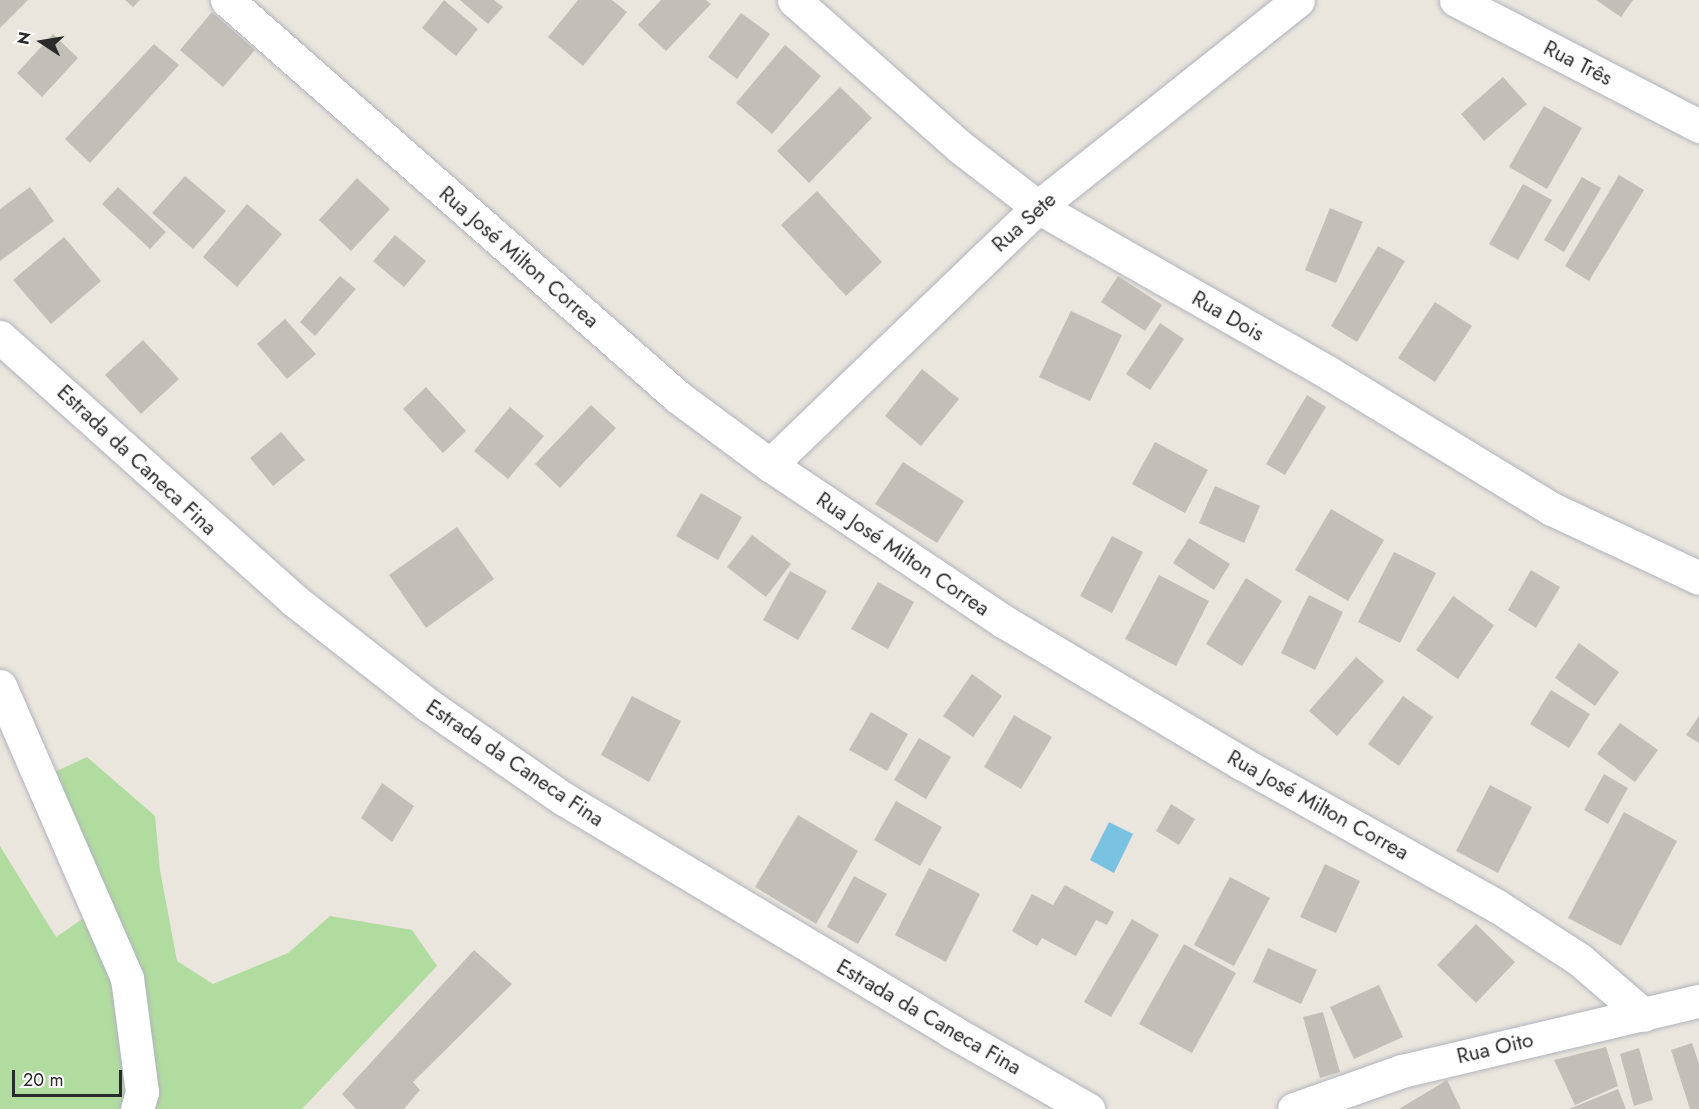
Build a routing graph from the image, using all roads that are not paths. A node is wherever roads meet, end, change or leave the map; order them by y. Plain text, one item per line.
1 (227, 0) edge
2 (794, 0) edge
3 (1298, 0) edge
4 (1456, 0) edge
5 (1699, 126) edge
6 (1038, 207) junction
7 (0, 337) edge
8 (770, 465) junction
9 (1699, 578) edge
10 (0, 686) edge
11 (1699, 1001) edge
12 (1644, 1015) junction
13 (137, 1109) edge
14 (1088, 1109) edge
15 (1294, 1109) edge

1 - 8 street, Rua José Milton Correa
2 - 6 street, Rua Dois
3 - 6 street, Rua Sete
4 - 5 street, Rua Três
6 - 8 street, Rua Sete
6 - 9 street, Rua Dois
7 - 14 street, Estrada da Caneca Fina
8 - 12 street, Rua José Milton Correa
10 - 13 street
11 - 12 street, Rua Oito
12 - 15 street, Rua Oito

